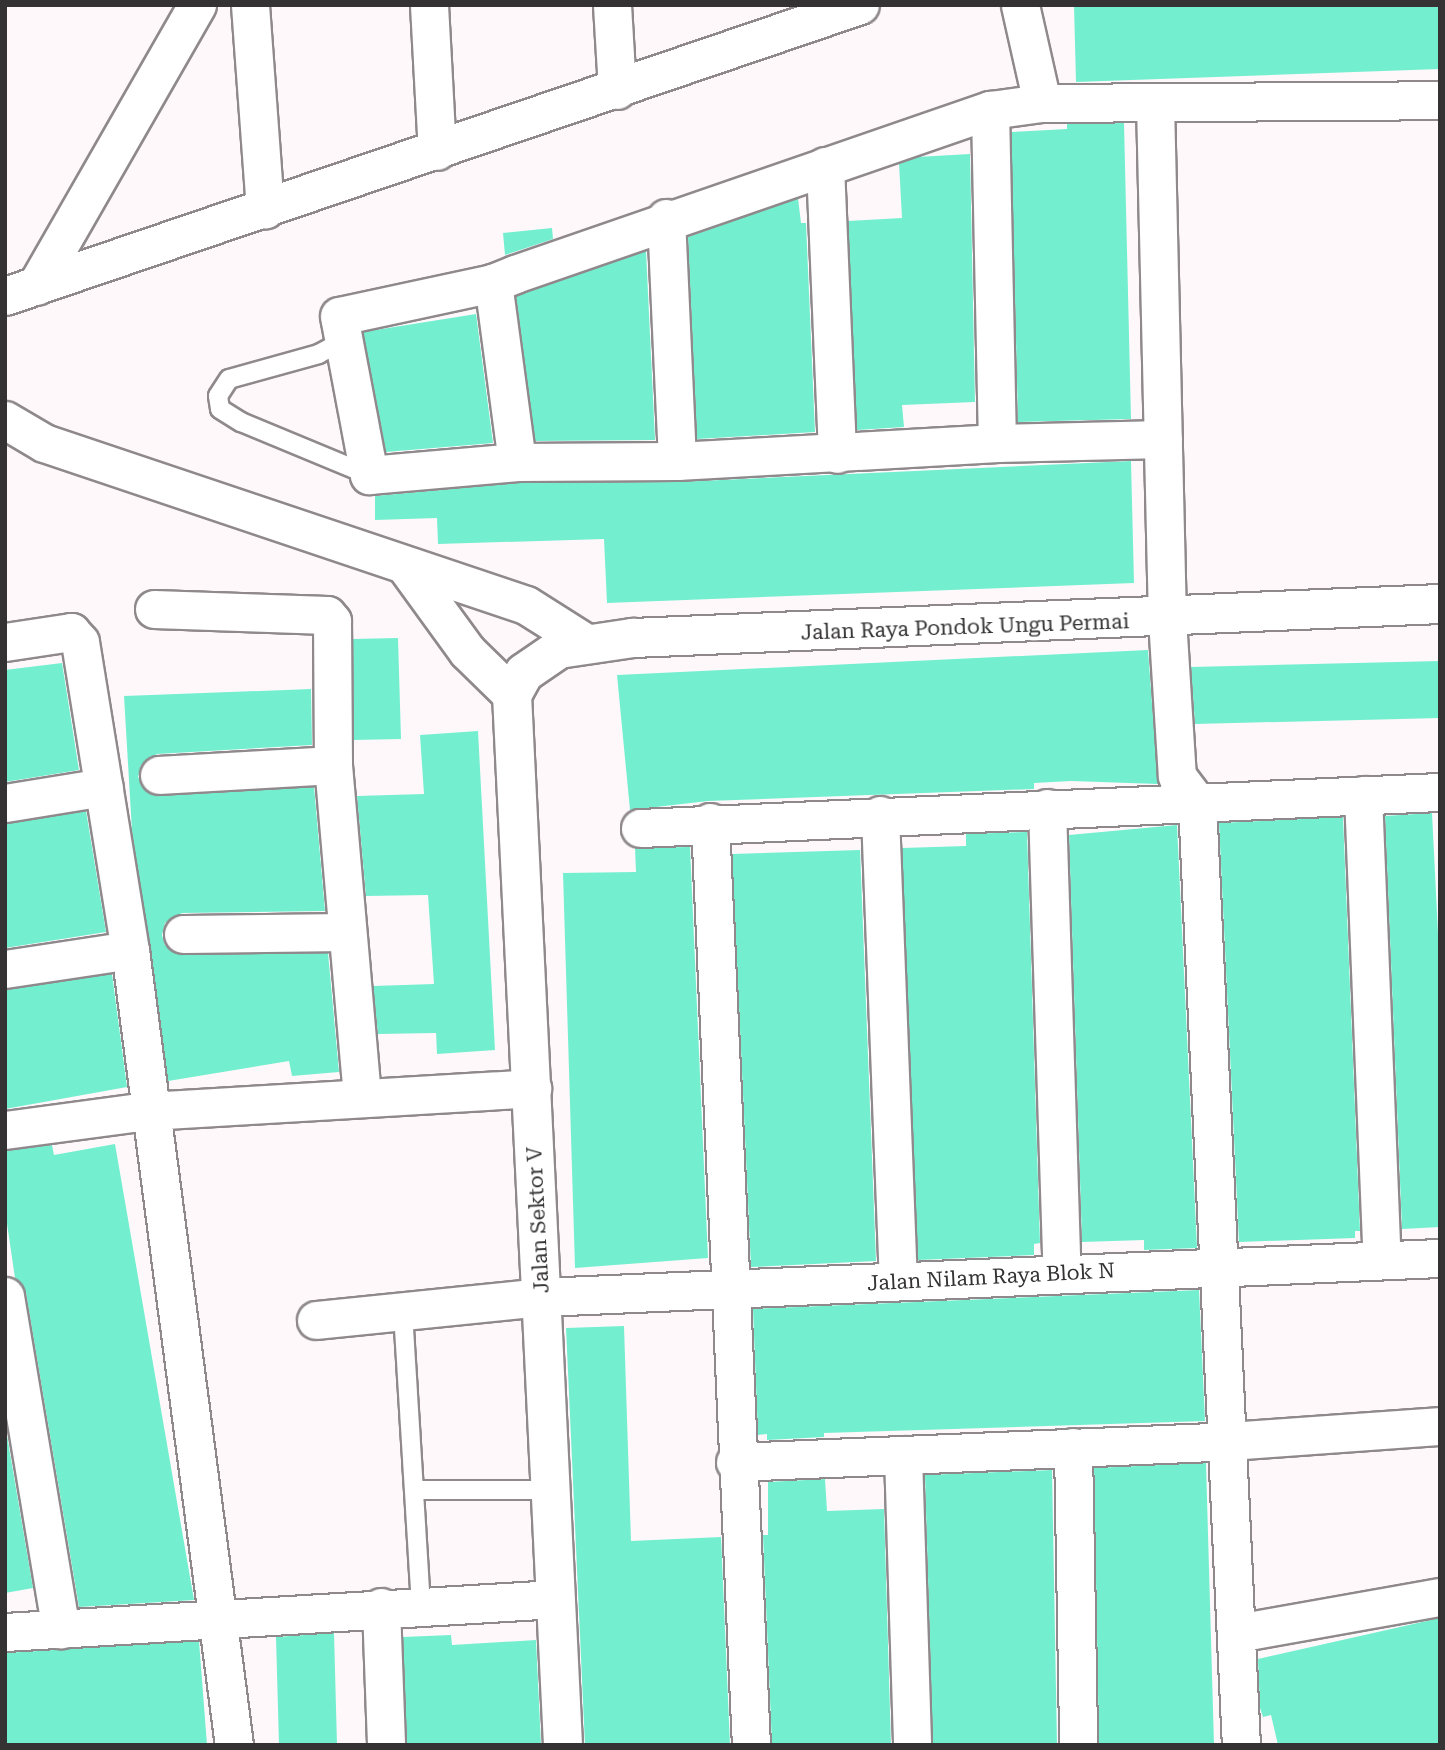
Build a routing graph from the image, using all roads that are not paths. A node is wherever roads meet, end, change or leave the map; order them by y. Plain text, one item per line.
1 (197, 5) edge
2 (250, 5) edge
3 (429, 5) edge
4 (612, 5) edge
5 (860, 5) edge
6 (1020, 5) edge
7 (781, 18) edge
8 (617, 90) junction
9 (1440, 100) edge
10 (1042, 103) junction
11 (1155, 103) junction
12 (990, 110) junction
13 (437, 151) junction
14 (825, 166) junction
15 (265, 209) junction
16 (666, 218) junction
17 (494, 283) junction
18 (21, 291) edge
19 (343, 341) junction
20 (5, 420) edge
21 (1163, 439) junction
22 (997, 443) junction
23 (837, 454) junction
24 (677, 461) junction
25 (517, 462) junction
26 (369, 474) junction
27 (407, 568) junction
28 (1440, 604) edge
29 (154, 609) dead end
30 (1167, 619) junction
31 (5, 642) edge
32 (586, 642) junction
33 (512, 695) junction
34 (333, 765) junction
35 (159, 775) dead end
36 (104, 786) junction
37 (1440, 792) edge
38 (1363, 795) junction
39 (5, 803) edge
40 (1197, 803) junction
41 (1047, 808) junction
42 (880, 815) junction
43 (710, 822) junction
44 (640, 828) dead end
45 (347, 932) junction
46 (183, 934) dead end
47 (130, 950) junction
48 (5, 969) edge
49 (532, 1088) junction
50 (362, 1097) junction
51 (148, 1111) junction
52 (5, 1130) edge
53 (1440, 1258) edge
54 (1382, 1260) junction
55 (1220, 1266) junction
56 (1062, 1274) junction
57 (898, 1281) junction
58 (728, 1288) junction
59 (5, 1296) edge
60 (542, 1297) junction
61 (403, 1312) junction
62 (316, 1321) dead end
63 (1440, 1426) edge
64 (1230, 1441) junction
65 (1073, 1447) junction
66 (903, 1455) junction
67 (735, 1462) junction
68 (414, 1490) junction
69 (551, 1490) junction
70 (1440, 1597) edge
71 (555, 1599) junction
72 (421, 1605) junction
73 (381, 1607) junction
74 (241, 1617) junction
75 (61, 1629) junction
76 (5, 1632) edge
77 (1237, 1633) junction
78 (234, 1745) edge
79 (386, 1745) edge
80 (563, 1745) edge
81 (751, 1745) edge
82 (912, 1745) edge
83 (1078, 1745) edge
84 (1241, 1745) edge

1 - 18 street
2 - 15 street
3 - 13 street
4 - 8 street
5 - 7 street
6 - 10 street
7 - 8 street
8 - 13 street
9 - 11 street
10 - 11 street
10 - 12 street
11 - 21 street
12 - 14 street
12 - 22 street
13 - 15 street
14 - 16 street
14 - 23 street
15 - 18 street
16 - 17 street
16 - 24 street
17 - 19 street
17 - 25 street
19 - 26 street
19 - 26 lane
20 - 27 street
21 - 22 street
21 - 30 street
22 - 23 street
23 - 24 street
24 - 25 street
25 - 26 street
27 - 32 street
27 - 33 street
28 - 30 street, Jalan Raya Pondok Ungu Permai
29 - 34 street
30 - 32 street, Jalan Raya Pondok Ungu Permai
30 - 40 street
31 - 36 street
32 - 33 street, Jalan Raya Pondok Ungu Permai
33 - 49 street, Jalan Sektor V
34 - 35 street
34 - 45 street
36 - 39 street
36 - 47 street
37 - 38 street
38 - 40 street
38 - 54 street
40 - 41 street
40 - 55 street
41 - 42 street
41 - 56 street
42 - 43 street
42 - 57 street
43 - 44 street
43 - 58 street
45 - 46 street
45 - 50 street
47 - 48 street
47 - 51 street
49 - 50 street
49 - 60 street, Jalan Sektor V
50 - 51 street
51 - 52 street
51 - 74 street
53 - 54 street, Jalan Nilam Raya Blok N
54 - 55 street, Jalan Nilam Raya Blok N
55 - 56 street, Jalan Nilam Raya Blok N
55 - 64 street
56 - 57 street, Jalan Nilam Raya Blok N
57 - 58 street, Jalan Nilam Raya Blok N
58 - 60 street, Jalan Nilam Raya Blok N
58 - 67 street
59 - 75 street
60 - 61 street, Jalan Nilam Raya Blok N
60 - 69 street, Jalan Sektor V
61 - 62 street, Jalan Nilam Raya Blok N
61 - 68 lane
63 - 64 street
64 - 65 street
64 - 77 street
65 - 66 street
65 - 83 street
66 - 67 street
66 - 82 street
67 - 81 street
68 - 69 lane
68 - 72 lane
69 - 71 street, Jalan Sektor V
70 - 77 street
71 - 72 street
71 - 80 street, Jalan Sektor V
72 - 73 street
73 - 74 street
73 - 79 street
74 - 75 street
74 - 78 street
75 - 76 street
77 - 84 street

